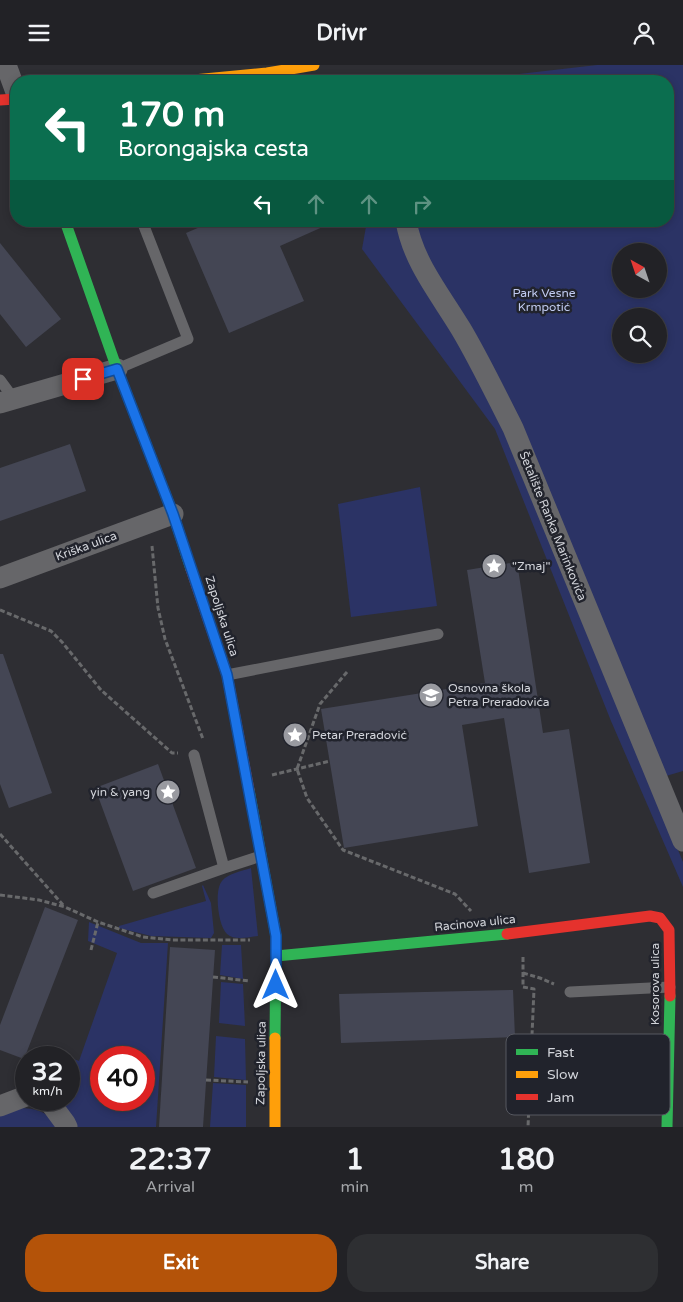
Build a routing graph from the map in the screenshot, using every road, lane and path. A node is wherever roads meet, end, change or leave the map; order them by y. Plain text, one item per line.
1 (314, 65) edge
2 (266, 69) edge
3 (224, 75) edge
4 (67, 227) edge
5 (144, 227) edge
6 (408, 227) edge
7 (117, 369) junction
8 (0, 380) edge
9 (7, 401) edge
10 (173, 514) junction
11 (148, 523) junction
12 (0, 578) edge
13 (0, 610) edge
14 (438, 634) dead end
15 (366, 648) junction
16 (227, 675) junction
17 (194, 755) junction
18 (330, 761) dead end
19 (297, 769) junction
20 (264, 776) dead end
21 (0, 834) edge
22 (683, 841) edge
23 (261, 856) junction
24 (224, 868) junction
25 (153, 893) dead end
26 (0, 895) edge
27 (65, 907) junction
28 (98, 922) junction
29 (669, 930) joint
30 (487, 936) junction
31 (258, 940) dead end
32 (91, 950) dead end
33 (524, 954) dead end
34 (276, 956) junction
35 (523, 973) junction
36 (213, 977) dead end
37 (276, 985) junction
38 (670, 987) junction
39 (570, 992) joint
40 (532, 1034) edge
41 (669, 1034) edge
42 (206, 1080) dead end
43 (275, 1084) junction
44 (15, 1100) edge
45 (0, 1106) edge
46 (56, 1111) edge
47 (66, 1127) edge
48 (275, 1127) edge

1 - 2 street
2 - 3 street
4 - 7 street, Zapoljska ulica
5 - 7 lane
6 - 22 street, Šetalište Ranka Marinkovića
7 - 9 street
7 - 10 street, Zapoljska ulica
8 - 9 lane
10 - 11 street, Kriška ulica
10 - 16 street, Zapoljska ulica
11 - 12 street, Kriška ulica
11 - 17 path
13 - 17 path
14 - 15 lane
15 - 16 lane
15 - 19 path
16 - 23 street, Zapoljska ulica
17 - 24 lane
18 - 19 path
19 - 20 path
19 - 30 path
21 - 27 path
23 - 24 lane
23 - 34 street, Zapoljska ulica
24 - 25 lane
26 - 27 path
27 - 28 path
28 - 31 path
28 - 32 path
29 - 30 street, Racinova ulica
29 - 38 street, Kosorova ulica
30 - 34 street, Racinova ulica
33 - 35 path
34 - 37 street, Zapoljska ulica
35 - 39 path
35 - 40 path
36 - 37 path
37 - 43 street, Zapoljska ulica
38 - 39 lane
38 - 41 street, Kosorova ulica
42 - 43 path
43 - 48 street, Zapoljska ulica
44 - 45 street
46 - 47 street

